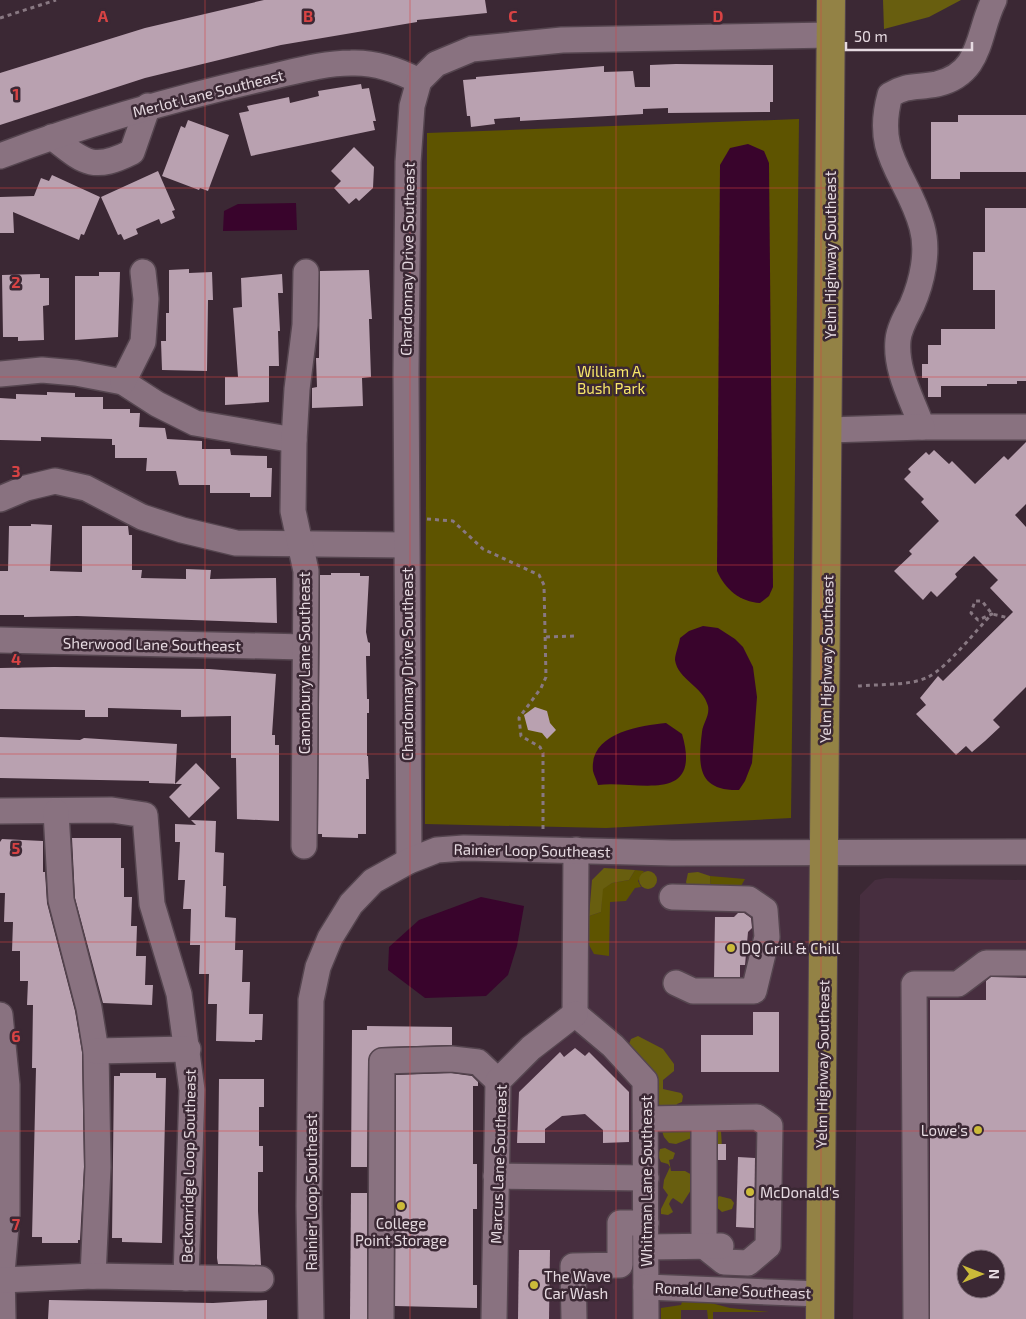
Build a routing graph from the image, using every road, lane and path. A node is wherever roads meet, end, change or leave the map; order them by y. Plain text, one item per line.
1 (56, 0) edge
2 (831, 0) edge
3 (994, 0) edge
4 (0, 18) edge
5 (832, 35) junction
6 (419, 81) junction
7 (148, 106) junction
8 (52, 137) junction
9 (0, 156) edge
10 (143, 272) dead end
11 (306, 272) dead end
12 (0, 374) edge
13 (123, 382) junction
14 (922, 426) junction
15 (1026, 427) edge
16 (829, 430) junction
17 (294, 440) junction
18 (0, 499) edge
19 (406, 520) junction
20 (301, 544) junction
21 (406, 544) junction
22 (992, 614) junction
23 (1009, 618) dead end
24 (575, 636) dead end
25 (546, 637) junction
26 (0, 640) edge
27 (304, 647) junction
28 (858, 686) dead end
29 (0, 811) edge
30 (56, 812) junction
31 (304, 846) dead end
32 (544, 850) junction
33 (576, 850) junction
34 (824, 851) junction
35 (1026, 852) edge
36 (409, 861) junction
37 (672, 897) dead end
38 (1026, 962) edge
39 (676, 983) dead end
40 (575, 1014) junction
41 (0, 1015) edge
42 (188, 1049) junction
43 (96, 1052) junction
44 (498, 1081) junction
45 (4, 1097) edge
46 (704, 1118) junction
47 (646, 1119) junction
48 (496, 1176) junction
49 (646, 1178) junction
50 (646, 1235) junction
51 (704, 1246) junction
52 (2, 1275) edge
53 (93, 1276) junction
54 (186, 1278) junction
55 (261, 1278) dead end
56 (646, 1287) junction
57 (820, 1306) edge
58 (3, 1319) edge
59 (311, 1319) edge
60 (381, 1319) edge
61 (494, 1319) edge
62 (574, 1319) edge
63 (646, 1319) edge
64 (916, 1319) edge

1 - 4 path
2 - 5 main road, Yelm Highway Southeast
3 - 14 street
5 - 6 street
5 - 16 main road, Yelm Highway Southeast
6 - 7 street, Merlot Lane Southeast
6 - 19 street, Chardonnay Drive Southeast
7 - 8 street, Merlot Lane Southeast
7 - 8 street
8 - 9 street, Merlot Lane Southeast
10 - 13 street
11 - 17 street, Canonbury Lane Southeast
12 - 13 street
13 - 17 street
14 - 15 street
14 - 16 street
16 - 34 main road, Yelm Highway Southeast
17 - 20 street, Canonbury Lane Southeast
18 - 20 street
19 - 21 street, Chardonnay Drive Southeast
19 - 25 path
20 - 21 street
20 - 27 street, Canonbury Lane Southeast
21 - 36 street, Chardonnay Drive Southeast
22 - 22 path
22 - 23 path
22 - 28 path
24 - 25 path
25 - 32 path
26 - 27 street, Sherwood Lane Southeast
27 - 31 street, Canonbury Lane Southeast
29 - 30 street, Beckonridge Loop Southeast
30 - 42 street, Beckonridge Loop Southeast
30 - 43 street
32 - 33 street, Rainier Loop Southeast
32 - 36 street, Rainier Loop Southeast
33 - 34 street, Rainier Loop Southeast
33 - 40 street
34 - 35 street, Rainier Loop Southeast
34 - 57 main road, Yelm Highway Southeast
36 - 59 street, Rainier Loop Southeast
37 - 39 street
38 - 64 street
40 - 44 street, Marcus Lane Southeast
40 - 47 street, Whitman Lane Southeast
41 - 45 street
42 - 43 street
42 - 54 street, Beckonridge Loop Southeast
43 - 53 street
44 - 48 street, Marcus Lane Southeast
44 - 60 street
45 - 52 street
46 - 47 street
46 - 51 street
46 - 51 street
47 - 49 street, Whitman Lane Southeast
48 - 49 street
48 - 61 street, Marcus Lane Southeast
49 - 50 street, Whitman Lane Southeast
50 - 51 street
50 - 56 street, Whitman Lane Southeast
50 - 62 street
52 - 53 street, Beckonridge Loop Southeast
52 - 58 street
53 - 54 street, Beckonridge Loop Southeast
54 - 55 street, Beckonridge Loop Southeast
56 - 57 street, Ronald Lane Southeast
56 - 63 street, Whitman Lane Southeast

